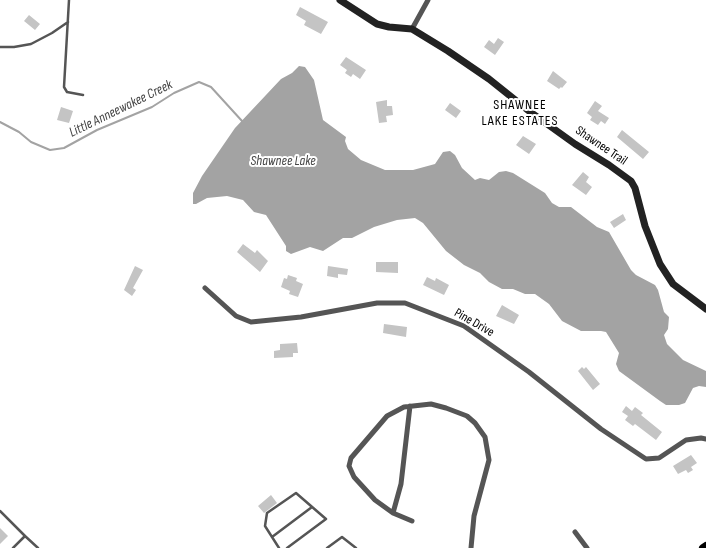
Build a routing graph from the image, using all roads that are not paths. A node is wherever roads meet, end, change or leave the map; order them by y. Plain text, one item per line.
1 (68, 0) edge
2 (340, 0) edge
3 (428, 0) edge
4 (68, 22) junction
5 (412, 29) junction
6 (0, 46) edge
7 (83, 95) dead end
8 (205, 288) dead end
9 (706, 309) edge
10 (410, 406) junction
11 (706, 439) edge
12 (312, 507) junction
13 (0, 511) edge
14 (393, 514) junction
15 (412, 521) dead end
16 (575, 532) dead end
17 (25, 536) junction
18 (272, 537) junction
19 (706, 546) edge
20 (13, 548) edge
21 (37, 548) edge
22 (279, 548) edge
23 (287, 548) edge
24 (327, 548) edge
25 (354, 548) edge
26 (471, 548) edge
27 (587, 548) edge
28 (703, 548) edge

1 - 4 lane
2 - 5 street
3 - 5 street
4 - 6 lane
4 - 7 lane
5 - 9 street, Shawnee Trail
8 - 11 street, Pine Drive
10 - 14 street
10 - 14 street
10 - 26 street
12 - 18 lane
12 - 18 lane
12 - 23 lane
13 - 17 lane
14 - 15 street
16 - 27 street
17 - 20 lane
17 - 21 lane
18 - 22 lane
19 - 28 main road
24 - 25 lane

